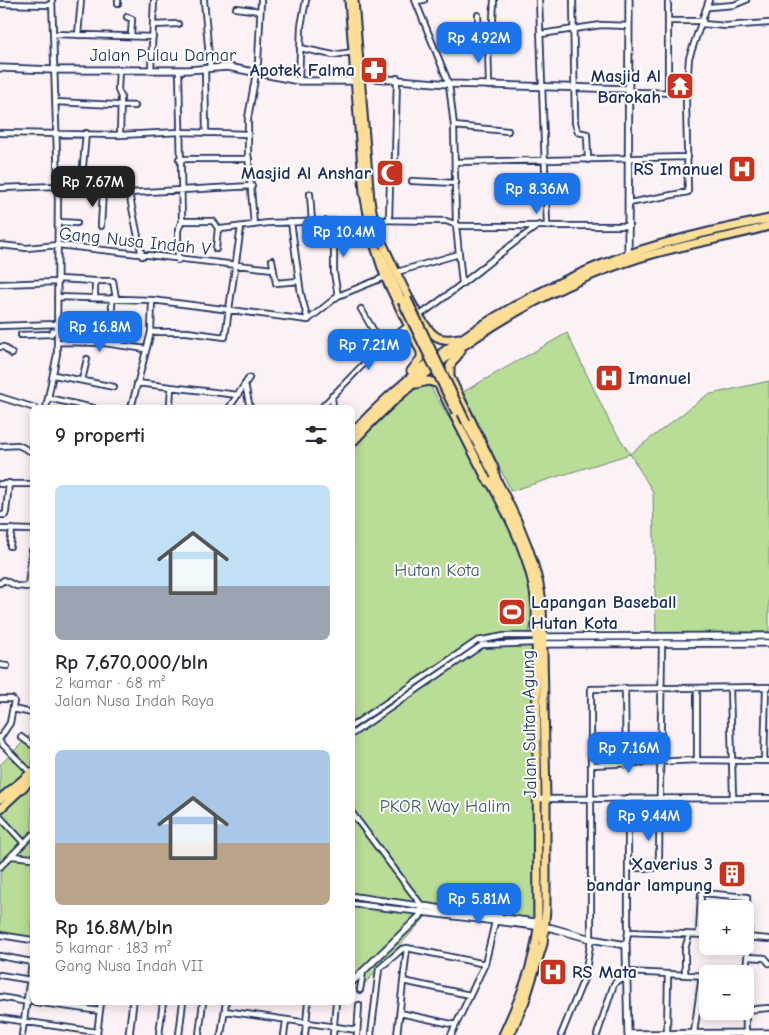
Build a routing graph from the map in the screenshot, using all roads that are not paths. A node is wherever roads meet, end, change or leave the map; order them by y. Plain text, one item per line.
1 (81, 0) edge
2 (154, 0) edge
3 (204, 0) edge
4 (261, 0) edge
5 (306, 0) edge
6 (349, 0) edge
7 (354, 0) edge
8 (424, 0) edge
9 (494, 0) edge
10 (539, 0) edge
11 (573, 0) edge
12 (629, 0) edge
13 (668, 0) edge
14 (709, 0) edge
15 (746, 0) edge
16 (416, 1) edge
17 (24, 2) edge
18 (52, 3) edge
19 (0, 4) edge
20 (708, 7) junction
21 (236, 8) dead end
22 (260, 11) junction
23 (478, 15) dead end
24 (127, 17) dead end
25 (669, 21) junction
26 (769, 22) edge
27 (702, 23) junction
28 (178, 24) dead end
29 (153, 25) junction
30 (629, 26) junction
31 (574, 28) junction
32 (53, 34) junction
33 (541, 34) junction
34 (78, 35) junction
35 (131, 36) junction
36 (153, 37) junction
37 (488, 42) junction
38 (300, 48) junction
39 (353, 52) junction
40 (0, 68) edge
41 (208, 68) junction
42 (119, 69) junction
43 (151, 69) junction
44 (55, 70) junction
45 (179, 70) junction
46 (256, 72) junction
47 (397, 78) junction
48 (358, 79) junction
49 (299, 81) junction
50 (449, 84) junction
51 (489, 86) junction
52 (543, 87) junction
53 (576, 88) junction
54 (629, 91) junction
55 (668, 93) junction
56 (686, 94) junction
57 (56, 102) junction
58 (120, 106) junction
59 (135, 106) dead end
60 (454, 126) junction
61 (508, 131) dead end
62 (180, 132) junction
63 (0, 133) edge
64 (58, 133) junction
65 (86, 133) junction
66 (206, 133) junction
67 (248, 134) junction
68 (120, 135) junction
69 (688, 157) junction
70 (180, 159) junction
71 (249, 159) junction
72 (545, 160) junction
73 (588, 160) junction
74 (629, 160) junction
75 (455, 162) junction
76 (83, 166) dead end
77 (412, 181) dead end
78 (456, 183) junction
79 (58, 186) junction
80 (252, 186) junction
81 (0, 188) edge
82 (181, 190) junction
83 (104, 191) junction
84 (129, 193) junction
85 (310, 194) dead end
86 (629, 203) junction
87 (769, 218) edge
88 (389, 220) junction
89 (182, 221) junction
90 (58, 222) junction
91 (291, 222) junction
92 (312, 222) junction
93 (334, 222) junction
94 (77, 223) dead end
95 (371, 224) junction
96 (254, 225) junction
97 (456, 225) junction
98 (540, 225) junction
99 (547, 225) junction
100 (101, 226) dead end
101 (616, 226) junction
102 (629, 226) junction
103 (769, 226) edge
104 (242, 227) junction
105 (218, 228) junction
106 (629, 237) junction
107 (0, 245) edge
108 (58, 245) junction
109 (216, 249) dead end
110 (459, 254) junction
111 (628, 255) junction
112 (142, 256) junction
113 (178, 260) junction
114 (272, 260) dead end
115 (237, 266) junction
116 (273, 269) junction
117 (397, 272) junction
118 (385, 277) junction
119 (58, 280) junction
120 (299, 280) junction
121 (95, 281) junction
122 (0, 284) edge
123 (462, 284) junction
124 (338, 296) junction
125 (57, 298) junction
126 (95, 298) junction
127 (114, 298) junction
128 (152, 300) junction
129 (230, 309) junction
130 (361, 309) dead end
131 (420, 315) junction
132 (308, 320) junction
133 (56, 324) junction
134 (425, 324) junction
135 (409, 325) junction
136 (0, 326) edge
137 (57, 331) junction
138 (151, 332) junction
139 (21, 335) dead end
140 (468, 335) junction
141 (57, 342) junction
142 (120, 344) junction
143 (382, 345) junction
144 (466, 345) junction
145 (0, 347) edge
146 (420, 347) junction
147 (146, 349) junction
148 (12, 354) dead end
149 (87, 359) dead end
150 (54, 375) junction
151 (450, 377) junction
152 (249, 378) dead end
153 (82, 380) junction
154 (404, 381) junction
155 (138, 383) junction
156 (245, 384) junction
157 (438, 384) junction
158 (114, 386) dead end
159 (171, 386) junction
160 (412, 386) junction
161 (238, 395) junction
162 (332, 396) junction
163 (0, 397) edge
164 (48, 398) junction
165 (326, 403) joint
166 (170, 404) dead end
167 (47, 405) edge
168 (79, 405) edge
169 (132, 405) edge
170 (231, 405) edge
171 (249, 405) edge
172 (328, 405) edge
173 (332, 405) edge
174 (30, 406) edge
175 (355, 429) edge
176 (355, 440) edge
177 (0, 446) edge
178 (30, 451) edge
179 (9, 483) junction
180 (0, 484) edge
181 (30, 484) edge
182 (495, 485) junction
183 (0, 515) edge
184 (0, 529) edge
185 (12, 529) junction
186 (30, 530) edge
187 (10, 546) dead end
188 (30, 568) edge
189 (0, 583) edge
190 (662, 636) junction
191 (769, 636) edge
192 (540, 640) junction
193 (769, 643) edge
194 (662, 644) junction
195 (0, 665) edge
196 (7, 666) dead end
197 (767, 687) edge
198 (625, 688) junction
199 (697, 688) junction
200 (730, 688) junction
201 (662, 689) junction
202 (0, 698) edge
203 (13, 709) junction
204 (30, 713) edge
205 (355, 724) edge
206 (767, 724) edge
207 (355, 732) edge
208 (21, 737) dead end
209 (0, 738) edge
210 (0, 742) edge
211 (30, 744) edge
212 (698, 760) junction
213 (767, 761) edge
214 (661, 762) junction
215 (731, 762) junction
216 (592, 765) junction
217 (626, 765) junction
218 (30, 772) edge
219 (30, 776) edge
220 (30, 776) edge
221 (592, 798) junction
222 (628, 798) junction
223 (660, 798) junction
224 (733, 798) junction
225 (769, 798) edge
226 (0, 799) edge
227 (542, 799) junction
228 (0, 810) edge
229 (0, 817) edge
230 (355, 817) edge
231 (30, 837) edge
232 (24, 843) junction
233 (12, 856) junction
234 (30, 858) edge
235 (0, 867) edge
236 (628, 868) junction
237 (355, 897) edge
238 (700, 900) edge
239 (747, 900) edge
240 (355, 904) edge
241 (422, 909) junction
242 (495, 922) junction
243 (543, 926) junction
244 (628, 932) junction
245 (689, 934) junction
246 (699, 934) edge
247 (0, 935) edge
248 (754, 938) edge
249 (591, 939) junction
250 (769, 939) edge
251 (30, 940) edge
252 (626, 945) junction
253 (407, 948) junction
254 (0, 956) edge
255 (748, 957) joint
256 (30, 963) edge
257 (769, 963) edge
258 (485, 964) junction
259 (747, 965) edge
260 (363, 972) junction
261 (628, 972) junction
262 (668, 974) junction
263 (0, 975) edge
264 (685, 975) junction
265 (699, 976) edge
266 (355, 979) edge
267 (628, 979) junction
268 (30, 980) edge
269 (403, 981) junction
270 (360, 990) dead end
271 (470, 995) junction
272 (0, 997) edge
273 (699, 1001) edge
274 (30, 1002) edge
275 (30, 1005) edge
276 (54, 1005) edge
277 (101, 1005) edge
278 (133, 1005) edge
279 (163, 1005) edge
280 (183, 1005) edge
281 (203, 1005) edge
282 (226, 1005) edge
283 (308, 1005) edge
284 (336, 1005) edge
285 (359, 1005) dead end
286 (769, 1008) edge
287 (754, 1009) edge
288 (100, 1011) junction
289 (225, 1011) junction
290 (400, 1013) junction
291 (0, 1018) edge
292 (286, 1020) junction
293 (745, 1020) edge
294 (24, 1023) junction
295 (306, 1024) junction
296 (456, 1026) junction
297 (334, 1028) junction
298 (357, 1033) edge
299 (667, 1033) junction
300 (769, 1033) edge
301 (97, 1034) edge
302 (628, 1034) edge
303 (691, 1034) edge
304 (746, 1034) edge
305 (22, 1035) edge
306 (129, 1035) edge
307 (159, 1035) edge
308 (178, 1035) edge
309 (199, 1035) edge
310 (221, 1035) edge
311 (284, 1035) edge
312 (304, 1035) edge
313 (333, 1035) edge
314 (371, 1035) edge
315 (397, 1035) edge
316 (451, 1035) edge
317 (503, 1035) edge
318 (510, 1035) edge
319 (561, 1035) edge
320 (597, 1035) edge

1 - 34 street
2 - 29 street
3 - 41 street
4 - 22 street
5 - 38 street
6 - 39 main road
7 - 48 main road
8 - 16 street
9 - 37 street
10 - 33 street
11 - 31 street
12 - 30 street
13 - 25 street
14 - 20 street
15 - 20 street
16 - 50 street
17 - 18 street
17 - 19 street
18 - 32 street
20 - 27 street
21 - 22 street
22 - 46 street
23 - 37 street
24 - 35 street
25 - 27 street
25 - 55 street
26 - 27 street
27 - 56 street
28 - 29 street
29 - 36 street
30 - 31 street
30 - 54 street
31 - 33 street
31 - 53 street
32 - 34 street
32 - 44 street
33 - 52 street
34 - 35 street
35 - 36 street
36 - 43 street
37 - 51 street
38 - 39 street
38 - 49 street
39 - 48 main road
40 - 44 street, Jalan Pulau Damar
41 - 45 street, Jalan Pulau Damar
41 - 46 street, Jalan Pulau Damar
41 - 66 street
42 - 43 street, Jalan Pulau Damar
42 - 44 street, Jalan Pulau Damar
42 - 58 street
43 - 45 street, Jalan Pulau Damar
44 - 57 street
45 - 62 street
46 - 49 street, Jalan Pulau Damar
46 - 67 street
47 - 48 street, Jalan Pulau Damar
47 - 50 street, Jalan Pulau Damar
47 - 88 street
48 - 49 street, Jalan Pulau Damar
48 - 95 main road
50 - 51 street, Jalan Pulau Damar
50 - 60 street
51 - 52 street, Jalan Pulau Damar
52 - 53 street, Jalan Pulau Damar
52 - 72 street
53 - 54 street, Jalan Pulau Damar
53 - 73 street
54 - 55 street
54 - 74 street
55 - 56 street
56 - 69 street
57 - 58 street
57 - 64 street
58 - 59 street
58 - 68 street
60 - 61 street
60 - 75 street
62 - 66 street
62 - 68 street
62 - 70 street
63 - 64 street
64 - 65 street
64 - 79 street
65 - 68 street
65 - 76 street
66 - 67 street
67 - 71 street
69 - 74 street
69 - 86 street
70 - 71 street
70 - 82 street
71 - 80 street
72 - 73 street
72 - 75 street
72 - 99 street
73 - 74 street
74 - 86 street
75 - 78 street
77 - 78 street
78 - 97 street
79 - 81 street
79 - 83 street
79 - 90 street
80 - 82 street
80 - 96 street
82 - 84 street
82 - 89 street
83 - 84 street
83 - 100 street
84 - 112 street
85 - 92 street
86 - 102 street
87 - 111 main road
88 - 95 street
88 - 97 street
89 - 105 street
89 - 113 street
90 - 94 street
90 - 108 street
91 - 92 street
91 - 96 street
91 - 120 street
92 - 93 street
93 - 95 street
93 - 124 street
95 - 117 main road
95 - 118 main road
95 - 182 main road, Jalan Sultan Agung, bridge
96 - 104 street
97 - 98 street
97 - 110 street
98 - 99 street
98 - 123 street
99 - 101 street
101 - 102 street
101 - 106 street
102 - 106 street
103 - 144 main road
104 - 105 street
104 - 115 street
105 - 109 street
106 - 111 street
107 - 108 street, Gang Nusa Indah V
108 - 112 street, Gang Nusa Indah V
108 - 119 street
110 - 117 street
110 - 123 street
111 - 140 main road
112 - 113 street, Gang Nusa Indah V
113 - 115 street, Gang Nusa Indah V
114 - 116 street
115 - 116 street, Gang Nusa Indah V
115 - 129 street
116 - 120 street
117 - 131 main road
118 - 124 street
118 - 135 main road
119 - 121 street
119 - 122 street
119 - 125 street
120 - 132 street
121 - 126 street
121 - 127 street
123 - 131 street
124 - 132 street
125 - 126 street
125 - 133 street
126 - 127 street
127 - 128 street
127 - 142 street
128 - 129 street
128 - 138 street
129 - 132 street
129 - 138 street
130 - 143 street
131 - 134 main road
133 - 136 street
133 - 137 street
134 - 140 main road
134 - 146 main road
135 - 143 street
135 - 146 main road
137 - 139 street
137 - 141 street
138 - 147 street
140 - 154 main road
141 - 142 street
141 - 150 street
142 - 147 street
143 - 162 street
144 - 151 main road
144 - 160 main road
145 - 148 street
146 - 154 main road
147 - 155 street
149 - 153 street
150 - 153 street
150 - 164 street
151 - 157 main road
151 - 182 main road
152 - 156 street
153 - 158 street
154 - 175 main road
155 - 159 street
155 - 169 street
156 - 161 street
156 - 171 street
157 - 160 main road
157 - 182 main road
159 - 161 street
159 - 166 street
160 - 176 main road
161 - 170 street
162 - 165 street
162 - 173 street
163 - 174 street
164 - 167 street
164 - 168 street
165 - 172 street
177 - 178 street
179 - 180 street
179 - 181 street
179 - 183 street
182 - 192 main road, Jalan Sultan Agung
184 - 185 street
185 - 186 street
185 - 187 street
188 - 189 street
190 - 191 street
190 - 192 street
190 - 194 street
192 - 194 street
192 - 205 street
192 - 207 street
192 - 227 main road, Jalan Sultan Agung
193 - 194 street
194 - 201 street
195 - 196 street
197 - 200 street
197 - 206 street
198 - 201 street
198 - 216 street
198 - 217 street
199 - 200 street
199 - 201 street
199 - 212 street
200 - 215 street
201 - 214 street
202 - 203 street
203 - 204 street
203 - 209 street
206 - 213 street
208 - 211 street
210 - 218 street
212 - 214 street
212 - 215 street
213 - 215 street
214 - 217 street
214 - 223 street
215 - 224 street
216 - 217 street
216 - 221 street
219 - 226 main road
220 - 228 main road
221 - 222 street
221 - 227 street
221 - 249 street
222 - 223 street
222 - 236 street
223 - 224 street
223 - 236 street
224 - 225 street
227 - 243 main road, Jalan Sultan Agung
229 - 232 street
230 - 241 street
231 - 232 street
232 - 233 street
233 - 234 street
233 - 235 street
236 - 244 street
237 - 241 street
238 - 239 street
240 - 241 street
241 - 242 street
241 - 243 street
241 - 260 street
242 - 243 street
242 - 258 street
243 - 249 street
243 - 317 main road, Jalan Sultan Agung
243 - 318 main road, Jalan Sultan Agung
244 - 245 street
244 - 252 street
245 - 246 street
245 - 264 street
247 - 251 street
248 - 250 street
249 - 252 street
249 - 319 street
252 - 261 street
253 - 258 street
253 - 269 street
253 - 314 street
254 - 256 street
255 - 257 street
255 - 259 street
258 - 271 street
260 - 266 street
260 - 270 street
261 - 262 street
261 - 267 street
262 - 264 street
262 - 299 street
263 - 268 street
264 - 265 street
267 - 302 street
267 - 320 street
269 - 271 street
269 - 290 street
271 - 296 street
272 - 274 street
273 - 303 street
275 - 294 street
276 - 288 street
277 - 288 street
278 - 306 street
279 - 307 street
280 - 308 street
281 - 309 street
282 - 289 street
283 - 295 street
284 - 297 street
285 - 298 street
286 - 287 street
288 - 301 street
289 - 292 street
289 - 310 street
290 - 296 street
290 - 315 street
291 - 294 street
292 - 295 street
292 - 311 street
293 - 304 street
294 - 301 street
294 - 305 street
295 - 297 street
295 - 312 street
296 - 316 street
297 - 298 street
297 - 313 street
299 - 302 street
299 - 303 street
300 - 304 street
303 - 304 street

